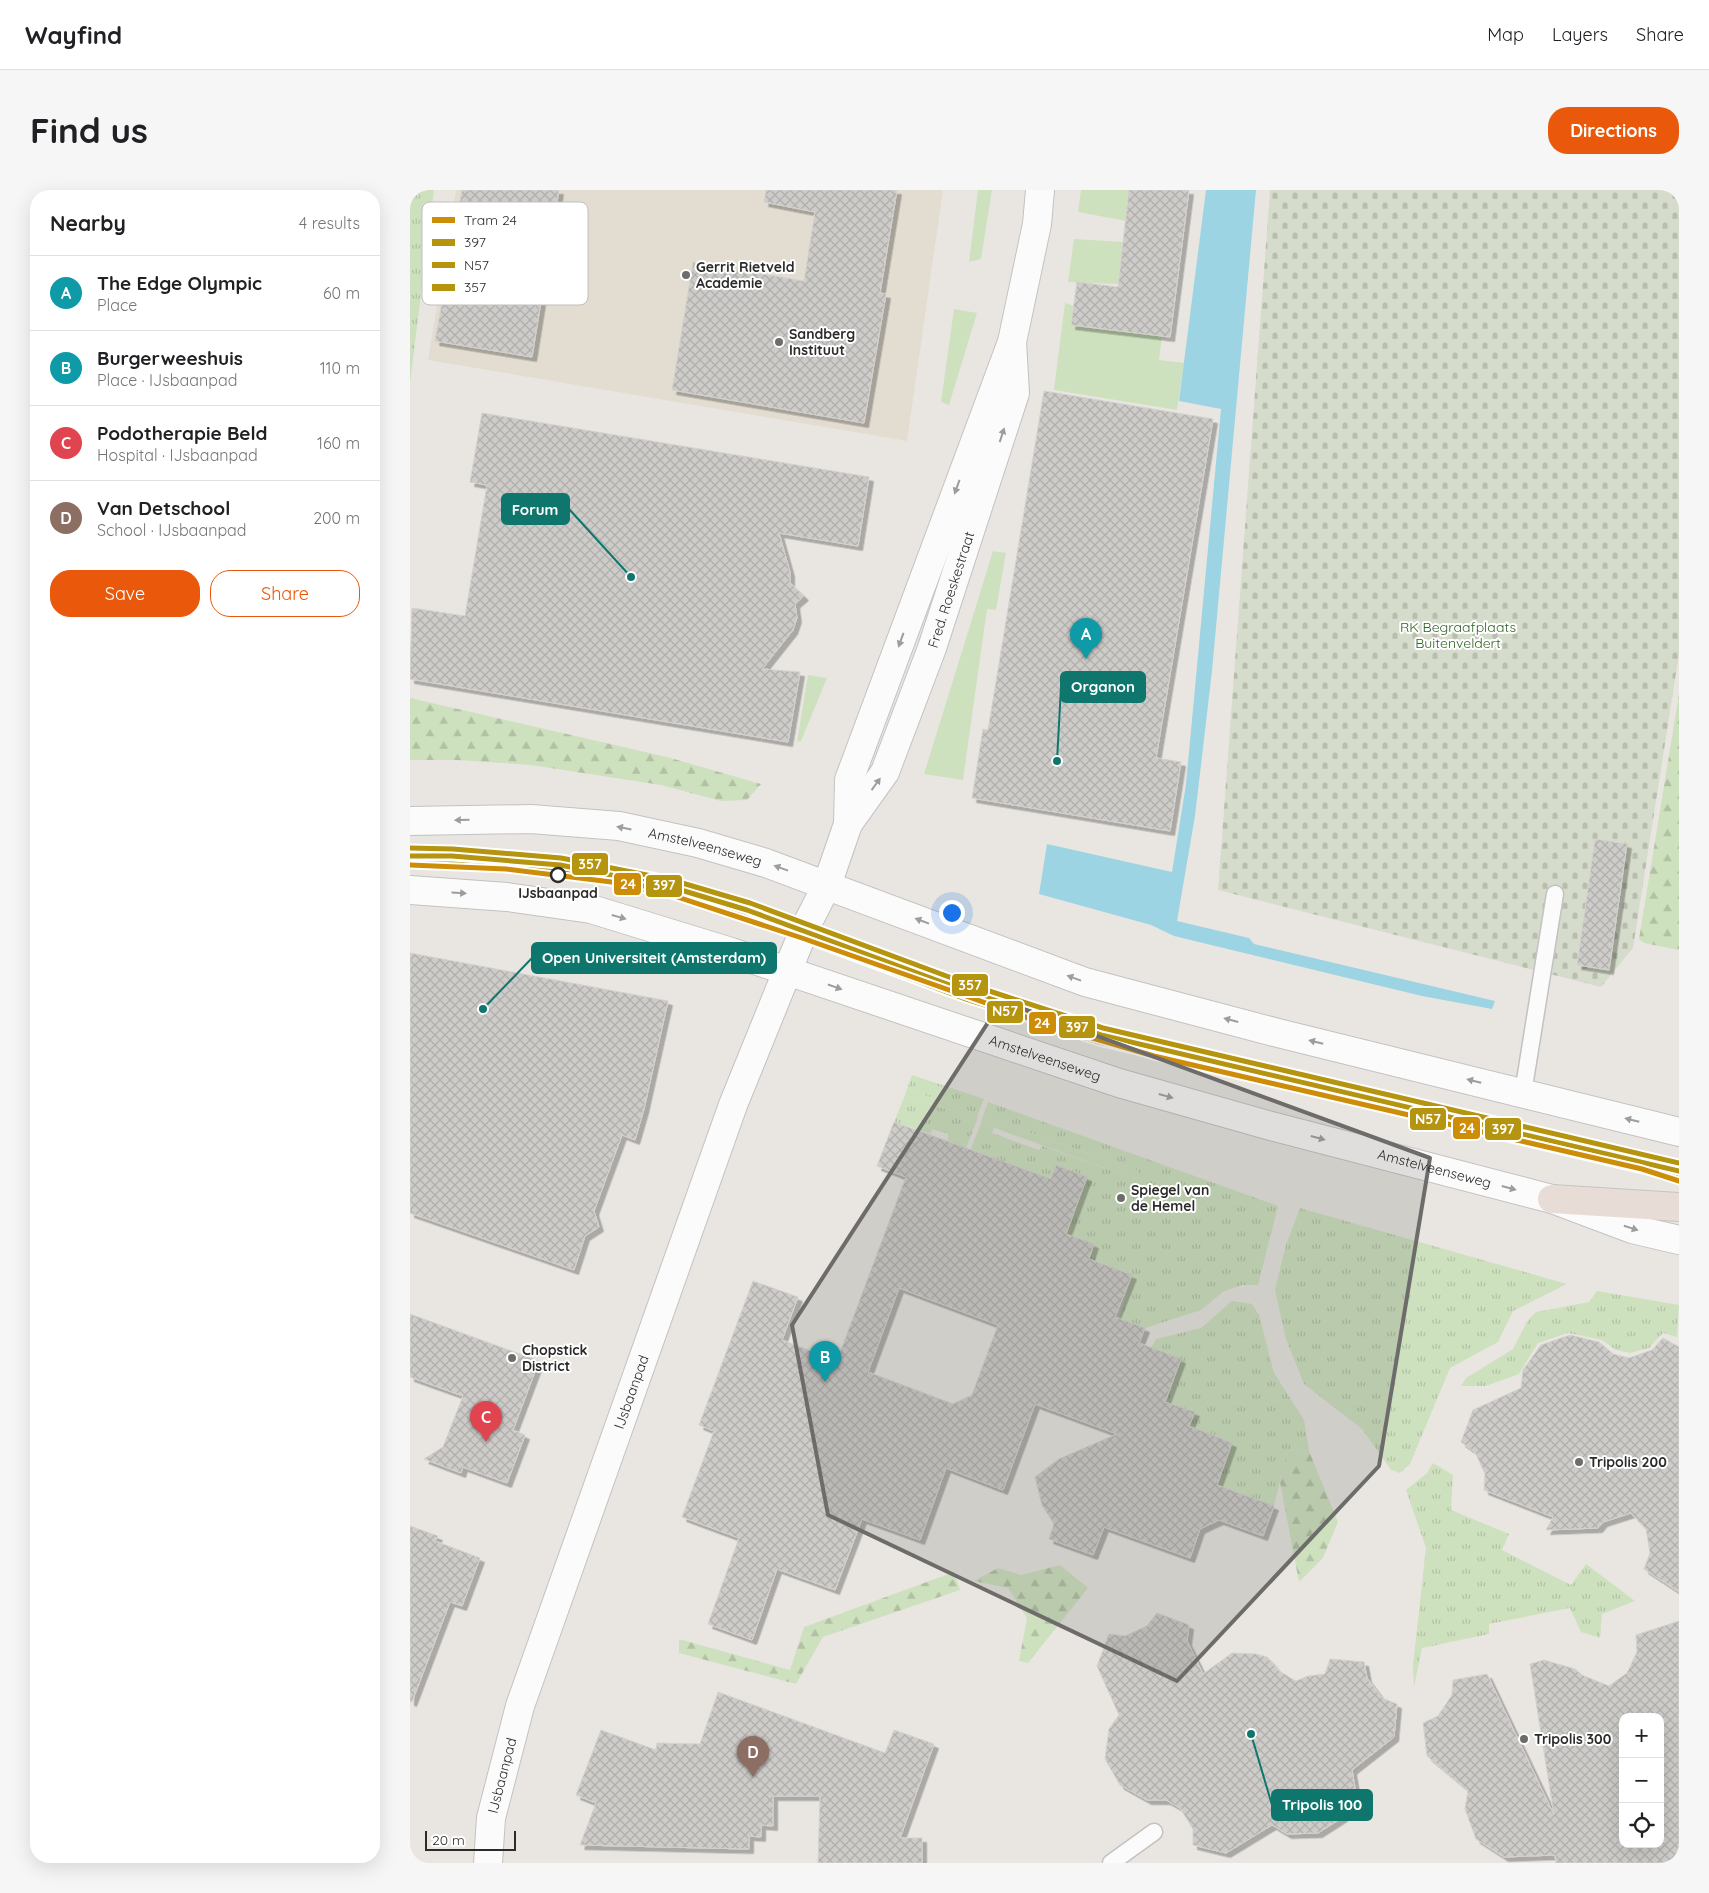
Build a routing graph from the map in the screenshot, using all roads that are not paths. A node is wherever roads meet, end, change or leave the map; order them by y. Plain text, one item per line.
1 (1040, 190) edge
2 (410, 821) edge
3 (410, 856) edge
4 (827, 885) junction
5 (410, 890) edge
6 (1555, 894) dead end
7 (804, 930) junction
8 (789, 971) junction
9 (1523, 1093) junction
10 (1679, 1132) edge
11 (1679, 1171) edge
12 (1552, 1199) junction
13 (1679, 1207) edge
14 (1679, 1240) edge
15 (1154, 1832) dead end
16 (488, 1863) edge
17 (1111, 1863) edge

1 - 4 main road, Fred. Roeskestraat
4 -> 2 main road, Amstelveenseweg
3 - 7 lane
4 - 7 main road, Fred. Roeskestraat
9 -> 4 main road, Amstelveenseweg
5 -> 8 main road, Amstelveenseweg
6 - 9 lane
7 - 8 main road, IJsbaanpad
7 - 11 lane
8 -> 12 main road, Amstelveenseweg
8 - 16 main road, IJsbaanpad
10 -> 9 main road, Amstelveenseweg
12 - 13 highway
12 -> 14 main road, Amstelveenseweg
15 - 17 lane

